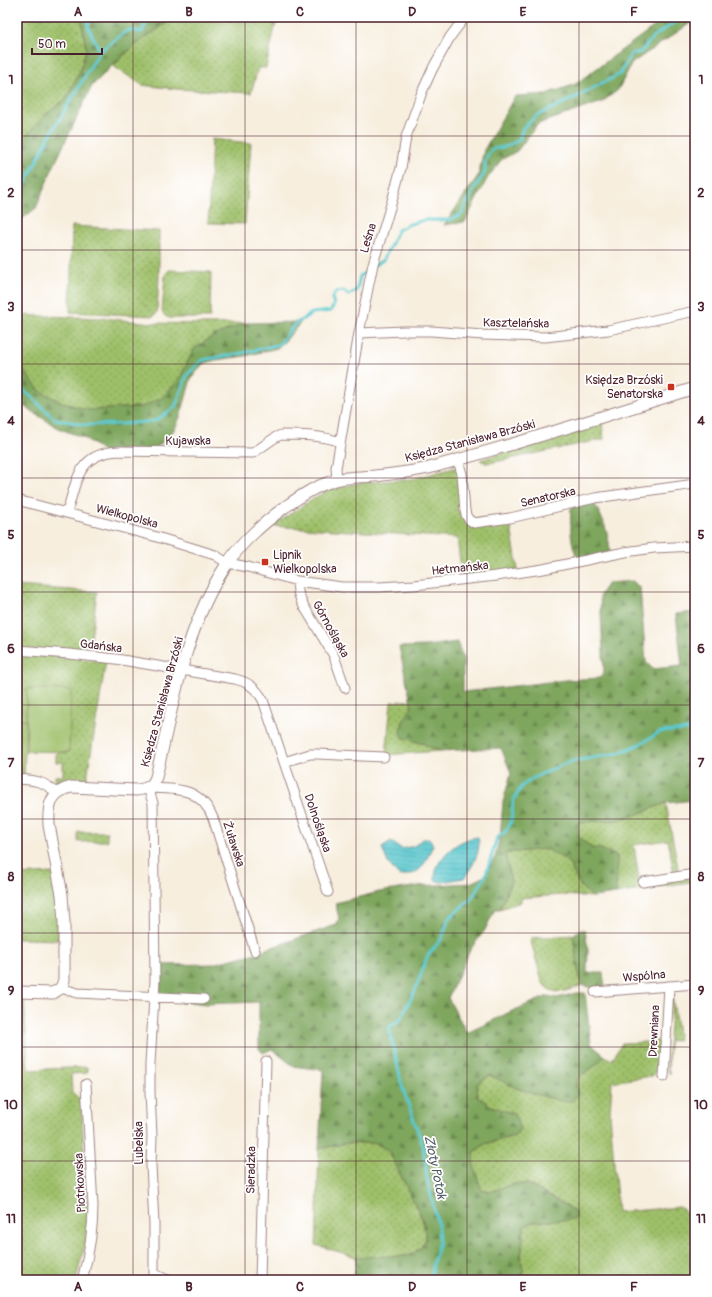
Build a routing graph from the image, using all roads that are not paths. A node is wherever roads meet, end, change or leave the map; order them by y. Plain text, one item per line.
1 (465, 17) edge
2 (695, 311) edge
3 (359, 333) junction
4 (695, 388) edge
5 (340, 442) junction
6 (458, 460) junction
7 (337, 480) junction
8 (695, 484) edge
9 (17, 500) edge
10 (67, 512) junction
11 (695, 546) edge
12 (227, 563) junction
13 (297, 581) junction
14 (17, 650) edge
15 (181, 670) junction
16 (346, 688) dead end
17 (384, 757) dead end
18 (284, 762) junction
19 (17, 779) edge
20 (148, 788) junction
21 (57, 794) junction
22 (695, 874) edge
23 (643, 882) dead end
24 (328, 892) dead end
25 (254, 951) dead end
26 (695, 984) edge
27 (669, 986) junction
28 (61, 988) junction
29 (17, 992) edge
30 (595, 992) dead end
31 (154, 997) junction
32 (204, 999) dead end
33 (266, 1061) dead end
34 (664, 1077) dead end
35 (86, 1084) dead end
36 (154, 1277) edge
37 (82, 1280) edge
38 (168, 1280) edge
39 (260, 1280) edge

1 - 3 street, Leśna
2 - 3 street, Kasztelańska
3 - 5 street, Leśna
4 - 6 street, Księdza Stanisława Brzóski
5 - 7 street, Leśna
5 - 10 street, Kujawska
6 - 7 street, Księdza Stanisława Brzóski
6 - 8 street, Senatorska
7 - 12 street, Księdza Stanisława Brzóski
9 - 10 street, Wielkopolska
10 - 12 street, Wielkopolska
11 - 13 street, Hetmańska
12 - 13 street, Hetmańska
12 - 15 street, Księdza Stanisława Brzóski
13 - 16 street, Górnośląska
14 - 15 street, Gdańska
15 - 18 street, Dolnośląska
15 - 20 street, Księdza Stanisława Brzóski
17 - 18 street
18 - 24 street, Dolnośląska
19 - 21 street
20 - 21 street
20 - 25 street, Żuławska
20 - 31 street
21 - 28 street
22 - 23 street
26 - 27 street, Wspólna
27 - 30 street, Wspólna
27 - 34 street, Drewniana
28 - 29 street
28 - 31 street
31 - 32 street
31 - 36 street, Lubelska
33 - 39 street, Sieradzka
35 - 37 street, Piotrkowska
36 - 38 street, Lubelska

